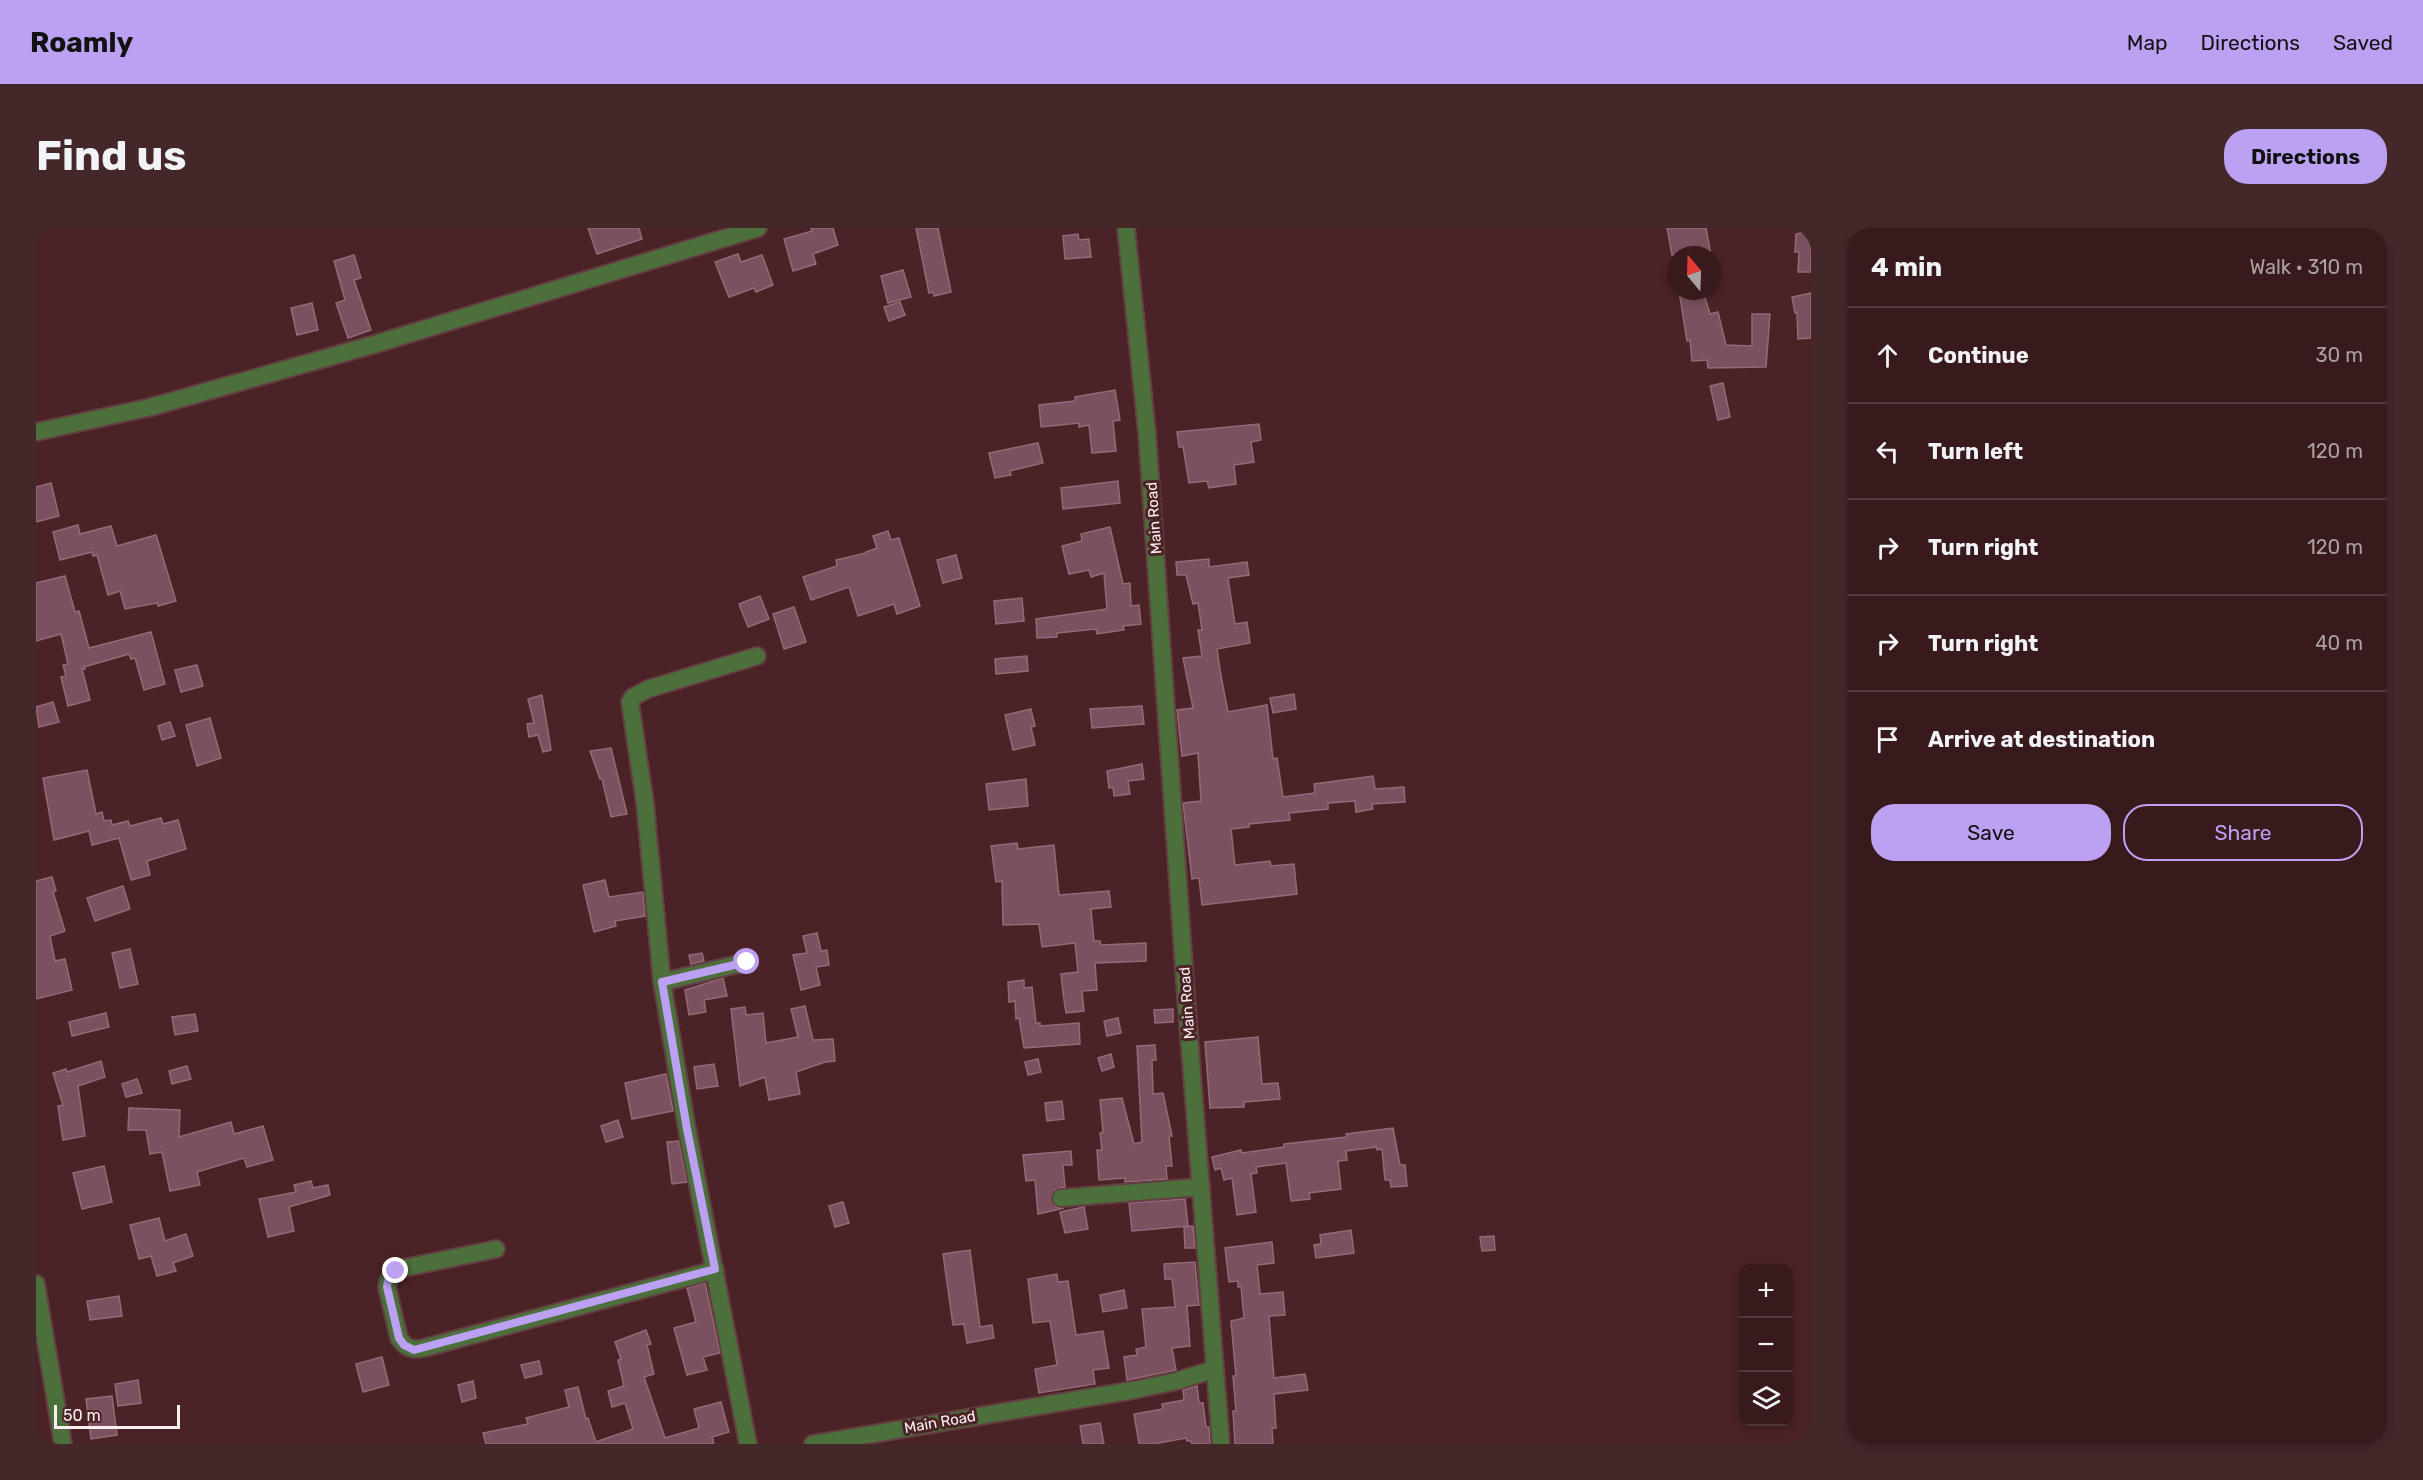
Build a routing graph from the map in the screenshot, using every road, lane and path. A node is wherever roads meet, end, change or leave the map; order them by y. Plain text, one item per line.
1 (758, 228) edge
2 (1126, 228) edge
3 (36, 432) edge
4 (757, 656) dead end
5 (747, 962) dead end
6 (662, 982) junction
7 (1201, 1187) junction
8 (1061, 1198) dead end
9 (496, 1249) dead end
10 (715, 1269) junction
11 (36, 1284) edge
12 (1215, 1369) junction
13 (63, 1444) edge
14 (748, 1444) edge
15 (813, 1444) edge
16 (1221, 1444) edge

1 - 3 street
2 - 7 street, Main Road
4 - 6 street
5 - 6 street
6 - 10 street
7 - 8 street
7 - 12 street, Main Road
9 - 10 street
10 - 14 street
11 - 13 street
12 - 15 street, Main Road
12 - 16 street

